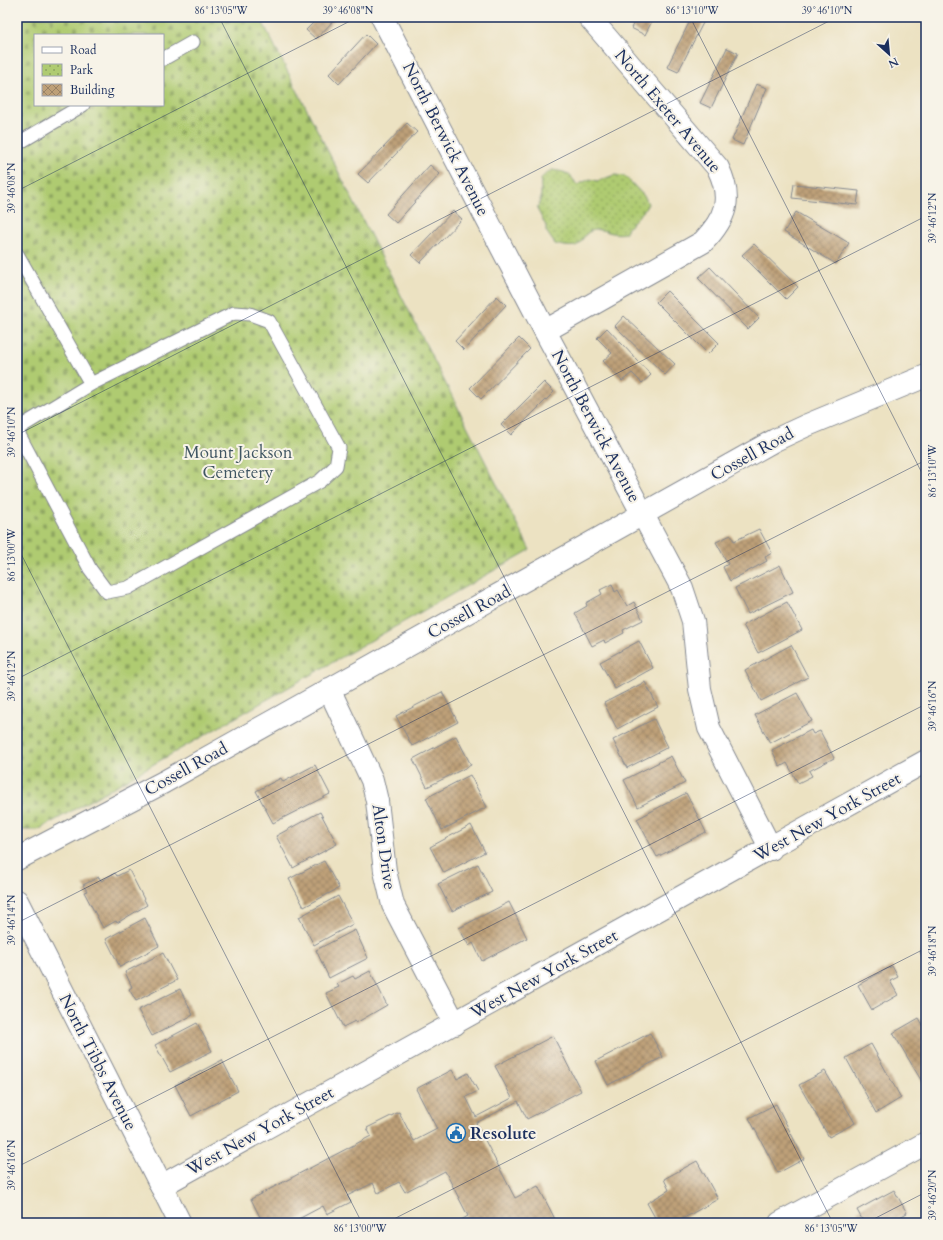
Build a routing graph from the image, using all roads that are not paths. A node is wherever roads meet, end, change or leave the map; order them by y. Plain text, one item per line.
1 (382, 17) edge
2 (589, 17) edge
3 (193, 42) dead end
4 (164, 58) edge
5 (82, 106) edge
6 (17, 144) edge
7 (17, 254) edge
8 (545, 331) junction
9 (926, 376) edge
10 (91, 384) junction
11 (17, 430) edge
12 (644, 516) junction
13 (329, 689) junction
14 (926, 761) edge
15 (771, 849) junction
16 (17, 859) edge
17 (17, 901) edge
18 (455, 1024) junction
19 (925, 1146) edge
20 (161, 1186) junction
21 (180, 1223) edge
22 (780, 1223) edge

1 - 8 street, North Berwick Avenue
2 - 8 street, North Exeter Avenue
3 - 4 lane
5 - 6 lane
7 - 10 lane
8 - 12 street, North Berwick Avenue
9 - 12 street, Cossell Road
10 - 11 lane
10 - 11 lane
12 - 13 street, Cossell Road
12 - 15 street, North Berwick Avenue
13 - 16 street, Cossell Road
13 - 18 street, Alton Drive
14 - 15 street, West New York Street
15 - 18 street, West New York Street
17 - 20 street, North Tibbs Avenue
18 - 20 street, West New York Street
19 - 22 street
20 - 21 street, North Tibbs Avenue

